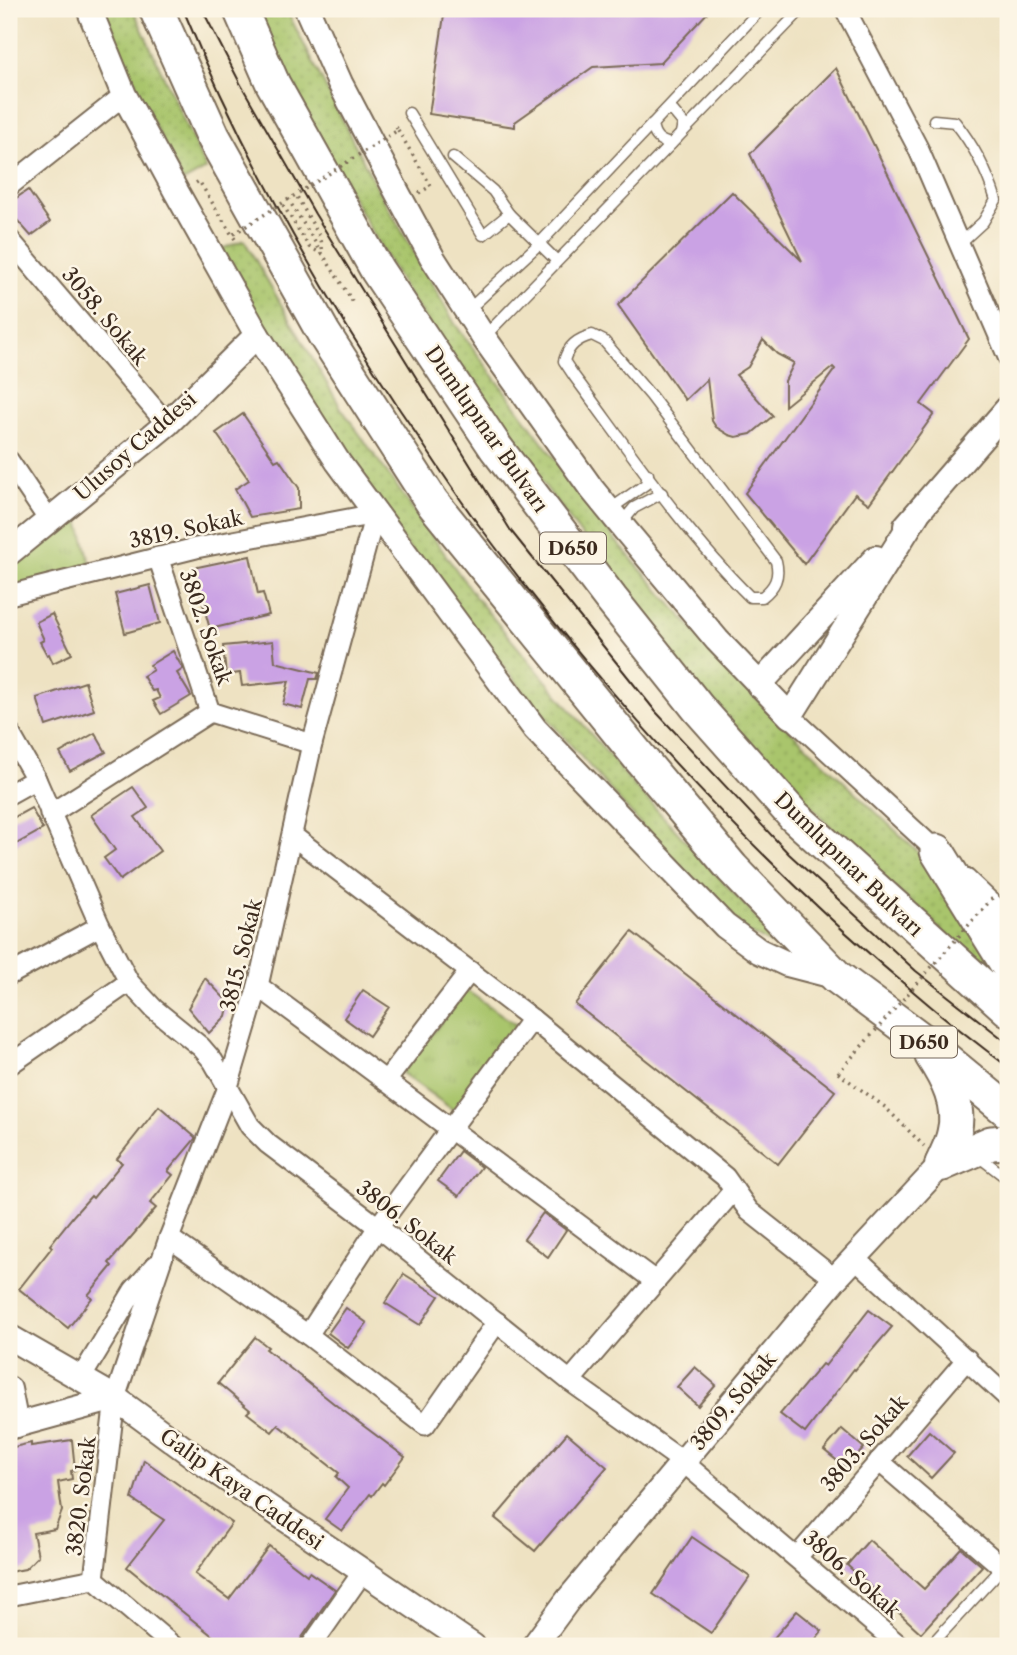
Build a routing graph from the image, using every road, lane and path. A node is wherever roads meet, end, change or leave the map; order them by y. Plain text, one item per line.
1 (89, 9) edge
2 (156, 9) edge
3 (240, 9) edge
4 (307, 9) edge
5 (761, 9) edge
6 (802, 9) edge
7 (845, 9) edge
8 (124, 95) junction
9 (665, 111) junction
10 (409, 113) dead end
11 (934, 120) dead end
12 (394, 124) dead end
13 (652, 124) junction
14 (398, 130) junction
15 (681, 134) junction
16 (671, 144) junction
17 (453, 157) dead end
18 (9, 186) edge
19 (203, 187) dead end
20 (296, 195) junction
21 (414, 195) dead end
22 (288, 199) junction
23 (282, 204) junction
24 (509, 214) junction
25 (9, 239) edge
26 (539, 244) junction
27 (959, 244) junction
28 (323, 254) junction
29 (25, 257) junction
30 (557, 261) junction
31 (9, 268) edge
32 (354, 304) dead end
33 (467, 312) junction
34 (257, 335) junction
35 (484, 338) junction
36 (1008, 357) edge
37 (1008, 408) edge
38 (167, 424) junction
39 (9, 461) edge
40 (648, 474) junction
41 (662, 493) junction
42 (609, 510) junction
43 (375, 514) junction
44 (917, 514) junction
45 (48, 519) junction
46 (626, 531) junction
47 (9, 553) edge
48 (158, 557) junction
49 (9, 596) edge
50 (759, 685) junction
51 (210, 712) junction
52 (790, 716) junction
53 (9, 732) edge
54 (312, 744) junction
55 (36, 779) junction
56 (9, 794) edge
57 (50, 814) junction
58 (293, 836) junction
59 (937, 851) junction
60 (997, 893) dead end
61 (1008, 919) edge
62 (100, 926) junction
63 (1008, 966) edge
64 (470, 971) junction
65 (9, 975) edge
66 (837, 977) junction
67 (129, 982) junction
68 (258, 986) junction
69 (1008, 1009) edge
70 (532, 1019) junction
71 (922, 1040) junction
72 (9, 1065) edge
73 (386, 1081) junction
74 (227, 1090) junction
75 (1008, 1111) edge
76 (451, 1129) junction
77 (1008, 1142) edge
78 (956, 1158) junction
79 (1008, 1179) edge
80 (734, 1189) junction
81 (378, 1227) junction
82 (166, 1247) junction
83 (854, 1257) junction
84 (835, 1279) junction
85 (655, 1281) junction
86 (497, 1322) junction
87 (308, 1335) junction
88 (9, 1336) edge
89 (967, 1359) junction
90 (80, 1378) junction
91 (570, 1381) junction
92 (9, 1389) edge
93 (116, 1398) junction
94 (1008, 1398) edge
95 (12, 1426) edge
96 (682, 1461) junction
97 (878, 1461) junction
98 (797, 1557) junction
99 (1007, 1567) edge
100 (362, 1573) junction
101 (94, 1579) junction
102 (9, 1595) edge
103 (166, 1644) edge
104 (311, 1646) edge
105 (473, 1646) edge
106 (534, 1646) edge
107 (900, 1646) edge
108 (930, 1646) edge

1 - 8 street
2 - 66 highway, D650
3 - 69 highway, Dumlupınar Bulvarı / D650
4 - 33 street
5 - 9 lane
6 - 15 lane
7 - 27 street
8 - 18 street
8 - 34 street
9 - 13 lane
9 - 15 lane
10 - 24 lane
11 - 27 lane
12 - 14 path, bridge
13 - 16 lane
13 - 26 lane
14 - 20 path, bridge
14 - 21 path
15 - 16 lane
16 - 30 lane
17 - 24 lane
19 - 23 path, bridge
20 - 22 path, bridge
20 - 28 path
22 - 23 path, bridge
22 - 28 path
23 - 28 path
24 - 26 lane
25 - 29 street, 3058. Sokak
26 - 30 lane
26 - 33 lane
27 - 36 street
28 - 32 path
29 - 31 street
29 - 38 street, 3058. Sokak
30 - 35 lane
33 - 35 street
34 - 38 street, Ulusoy Caddesi
34 - 43 street
35 - 42 street
37 - 44 street
38 - 45 street, Ulusoy Caddesi
39 - 45 street
40 - 41 lane
40 - 41 lane
40 - 42 lane
41 - 46 lane
42 - 46 street
43 - 48 street, 3819. Sokak
43 - 54 street, 3815. Sokak
43 - 66 street
44 - 50 street
44 - 52 street
45 - 47 street, Ulusoy Caddesi
46 - 50 street
48 - 49 street, 3819. Sokak
48 - 51 street, 3802. Sokak
50 - 52 street
51 - 54 street
51 - 57 street
52 - 59 street
53 - 55 street, 3806. Sokak
54 - 58 street, 3815. Sokak
55 - 56 street
55 - 57 street, 3806. Sokak
57 - 62 street, 3806. Sokak
58 - 64 street
58 - 68 street, 3815. Sokak
59 - 61 street
59 - 63 highway
60 - 78 path, bridge
62 - 65 street
62 - 67 street, 3806. Sokak
64 - 70 street
64 - 73 street
66 - 71 highway, D650
67 - 72 street
67 - 74 street, 3806. Sokak
68 - 73 street
68 - 74 street, 3815. Sokak
70 - 76 street
70 - 80 street
71 - 75 highway, D650
71 - 78 highway
73 - 76 street
74 - 81 street, 3806. Sokak
74 - 82 street, 3815. Sokak
76 - 81 street
76 - 85 street
77 - 78 highway
78 - 79 lane
78 - 83 street, 3809. Sokak
80 - 84 street
80 - 85 street
81 - 86 street, 3806. Sokak
81 - 87 street
82 - 87 street
82 - 90 street
82 - 93 street, 3815. Sokak
83 - 84 street, 3809. Sokak
83 - 89 street
84 - 96 street, 3809. Sokak
85 - 91 street
86 - 87 street
86 - 91 street, 3806. Sokak
88 - 90 street, Galip Kaya Caddesi
89 - 94 street
89 - 97 street, 3803. Sokak
90 - 93 street, Galip Kaya Caddesi
91 - 96 street, 3806. Sokak
92 - 95 street
93 - 95 street
93 - 100 street, Galip Kaya Caddesi
93 - 101 street, 3820. Sokak
96 - 98 street, 3806. Sokak
96 - 106 street, 3809. Sokak
97 - 98 street, 3803. Sokak
97 - 99 street
98 - 107 street, 3806. Sokak
99 - 108 lane
100 - 104 street
100 - 105 street, Galip Kaya Caddesi
101 - 102 street
101 - 103 street, 3820. Sokak

